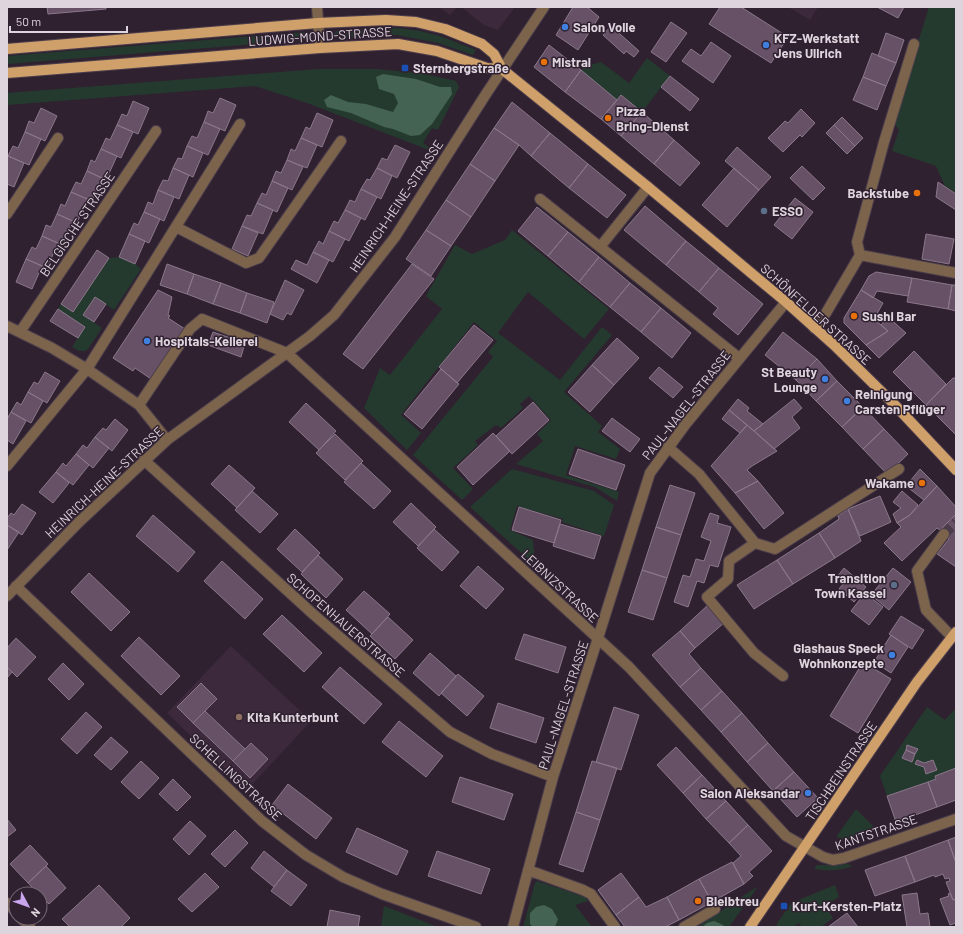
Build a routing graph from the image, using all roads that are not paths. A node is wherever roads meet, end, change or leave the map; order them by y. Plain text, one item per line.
1 (317, 7) edge
2 (544, 7) edge
3 (318, 23) junction
4 (914, 44) dead end
5 (320, 48) junction
6 (7, 49) edge
7 (502, 69) junction
8 (7, 73) edge
9 (240, 124) dead end
10 (156, 131) dead end
11 (58, 138) dead end
12 (341, 141) dead end
13 (648, 187) junction
14 (540, 199) dead end
15 (7, 214) edge
16 (176, 227) junction
17 (600, 247) junction
18 (860, 255) junction
19 (956, 273) edge
20 (786, 302) junction
21 (7, 326) edge
22 (814, 328) junction
23 (20, 332) junction
24 (287, 352) junction
25 (739, 358) junction
26 (87, 369) junction
27 (139, 405) junction
28 (167, 440) junction
29 (668, 447) junction
30 (144, 460) junction
31 (7, 466) edge
32 (899, 469) dead end
33 (956, 470) edge
34 (944, 534) tunnel mouth
35 (755, 543) junction
36 (16, 586) junction
37 (7, 596) edge
38 (954, 634) edge
39 (598, 638) junction
40 (783, 676) dead end
41 (553, 777) junction
42 (956, 819) edge
43 (806, 848) junction
44 (528, 870) junction
45 (715, 909) dead end
46 (454, 923) edge
47 (476, 927) edge
48 (513, 927) edge
49 (615, 927) edge
50 (684, 927) edge
51 (750, 927) edge

1 - 3 street
2 - 7 street
3 - 5 street
3 - 6 main road, LUDWIG-MOND-STRASSE
3 - 7 main road, LUDWIG-MOND-STRASSE
4 - 18 street
5 - 7 main road, LUDWIG-MOND-STRASSE
5 - 8 main road, LUDWIG-MOND-STRASSE
7 - 13 main road, SCHÖNFELDER STRASSE
7 - 24 street, HEINRICH-HEINE-STRASSE
9 - 16 street
10 - 23 street, BELGISCHE STRASSE
11 - 15 street
12 - 16 street
13 - 17 street
13 - 20 main road, SCHÖNFELDER STRASSE
14 - 17 street
16 - 26 street
17 - 25 street
18 - 19 street
18 - 22 street
20 - 22 main road, SCHÖNFELDER STRASSE
20 - 25 street, PAUL-NAGEL-STRASSE
21 - 23 street
22 - 33 main road, SCHÖNFELDER STRASSE
23 - 26 street
24 - 27 street
24 - 28 street, HEINRICH-HEINE-STRASSE
24 - 39 street, LEIBNIZSTRASSE
25 - 29 street, PAUL-NAGEL-STRASSE
26 - 27 street
26 - 31 street
27 - 28 street
28 - 30 street, HEINRICH-HEINE-STRASSE
29 - 35 street
29 - 39 street, PAUL-NAGEL-STRASSE
30 - 36 street, HEINRICH-HEINE-STRASSE
30 - 41 street, SCHOPENHAUERSTRASSE
32 - 35 street
34 - 38 street
35 - 40 street
36 - 37 street, HEINRICH-HEINE-STRASSE
36 - 46 street, SCHELLINGSTRASSE
38 - 43 main road, TISCHBEINSTRASSE
39 - 41 street, PAUL-NAGEL-STRASSE
39 - 43 street, LEIBNIZSTRASSE
41 - 44 street, PAUL-NAGEL-STRASSE
42 - 43 street, KANTSTRASSE
43 - 51 main road, TISCHBEINSTRASSE
44 - 48 street, PAUL-NAGEL-STRASSE
44 - 49 street
45 - 50 street
46 - 47 street, SCHELLINGSTRASSE

